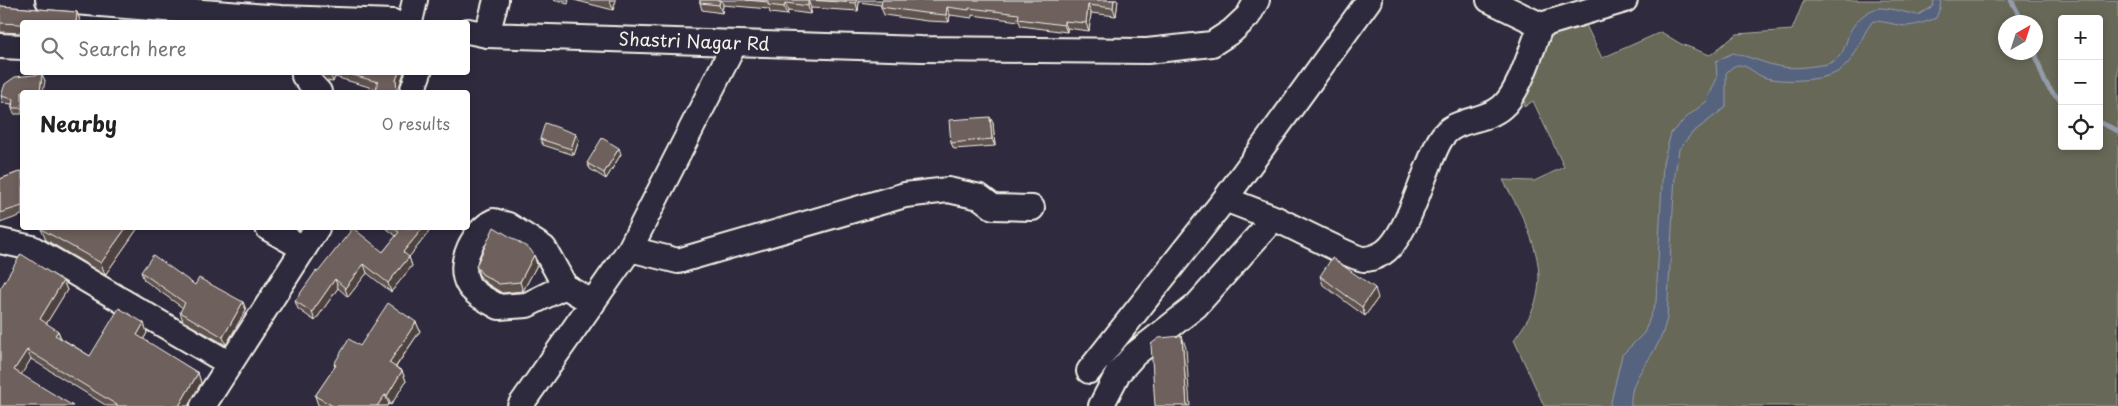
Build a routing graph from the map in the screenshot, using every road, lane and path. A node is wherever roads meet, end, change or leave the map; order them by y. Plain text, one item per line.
1 (48, 0) edge
2 (415, 0) edge
3 (496, 0) edge
4 (1258, 0) edge
5 (1369, 0) edge
6 (1490, 0) edge
7 (1625, 0) edge
8 (1594, 5) edge
9 (337, 20) edge
10 (410, 20) edge
11 (1541, 25) junction
12 (477, 33) edge
13 (735, 43) junction
14 (0, 46) edge
15 (20, 47) edge
16 (418, 75) edge
17 (413, 90) edge
18 (1225, 199) junction
19 (1032, 208) dead end
20 (1274, 218) junction
21 (271, 230) edge
22 (316, 230) edge
23 (0, 241) edge
24 (302, 248) junction
25 (630, 249) junction
26 (549, 257) junction
27 (566, 286) junction
28 (593, 303) junction
29 (527, 305) junction
30 (230, 364) junction
31 (1089, 371) dead end
32 (203, 406) edge
33 (520, 406) edge
34 (1100, 406) edge

1 - 9 street
2 - 10 street
3 - 12 street
4 - 13 street, Shastri Nagar Rd
5 - 18 street
6 - 11 street
7 - 8 street
8 - 11 street
11 - 20 street
12 - 13 street, Shastri Nagar Rd
13 - 25 street
14 - 15 street
16 - 17 street
18 - 20 street
18 - 31 street
19 - 25 street
20 - 34 street
21 - 24 street
22 - 24 street
23 - 30 street
24 - 30 street
25 - 28 street
26 - 27 street
26 - 29 street
26 - 29 street
27 - 28 street
27 - 29 street
28 - 33 street
30 - 32 street

